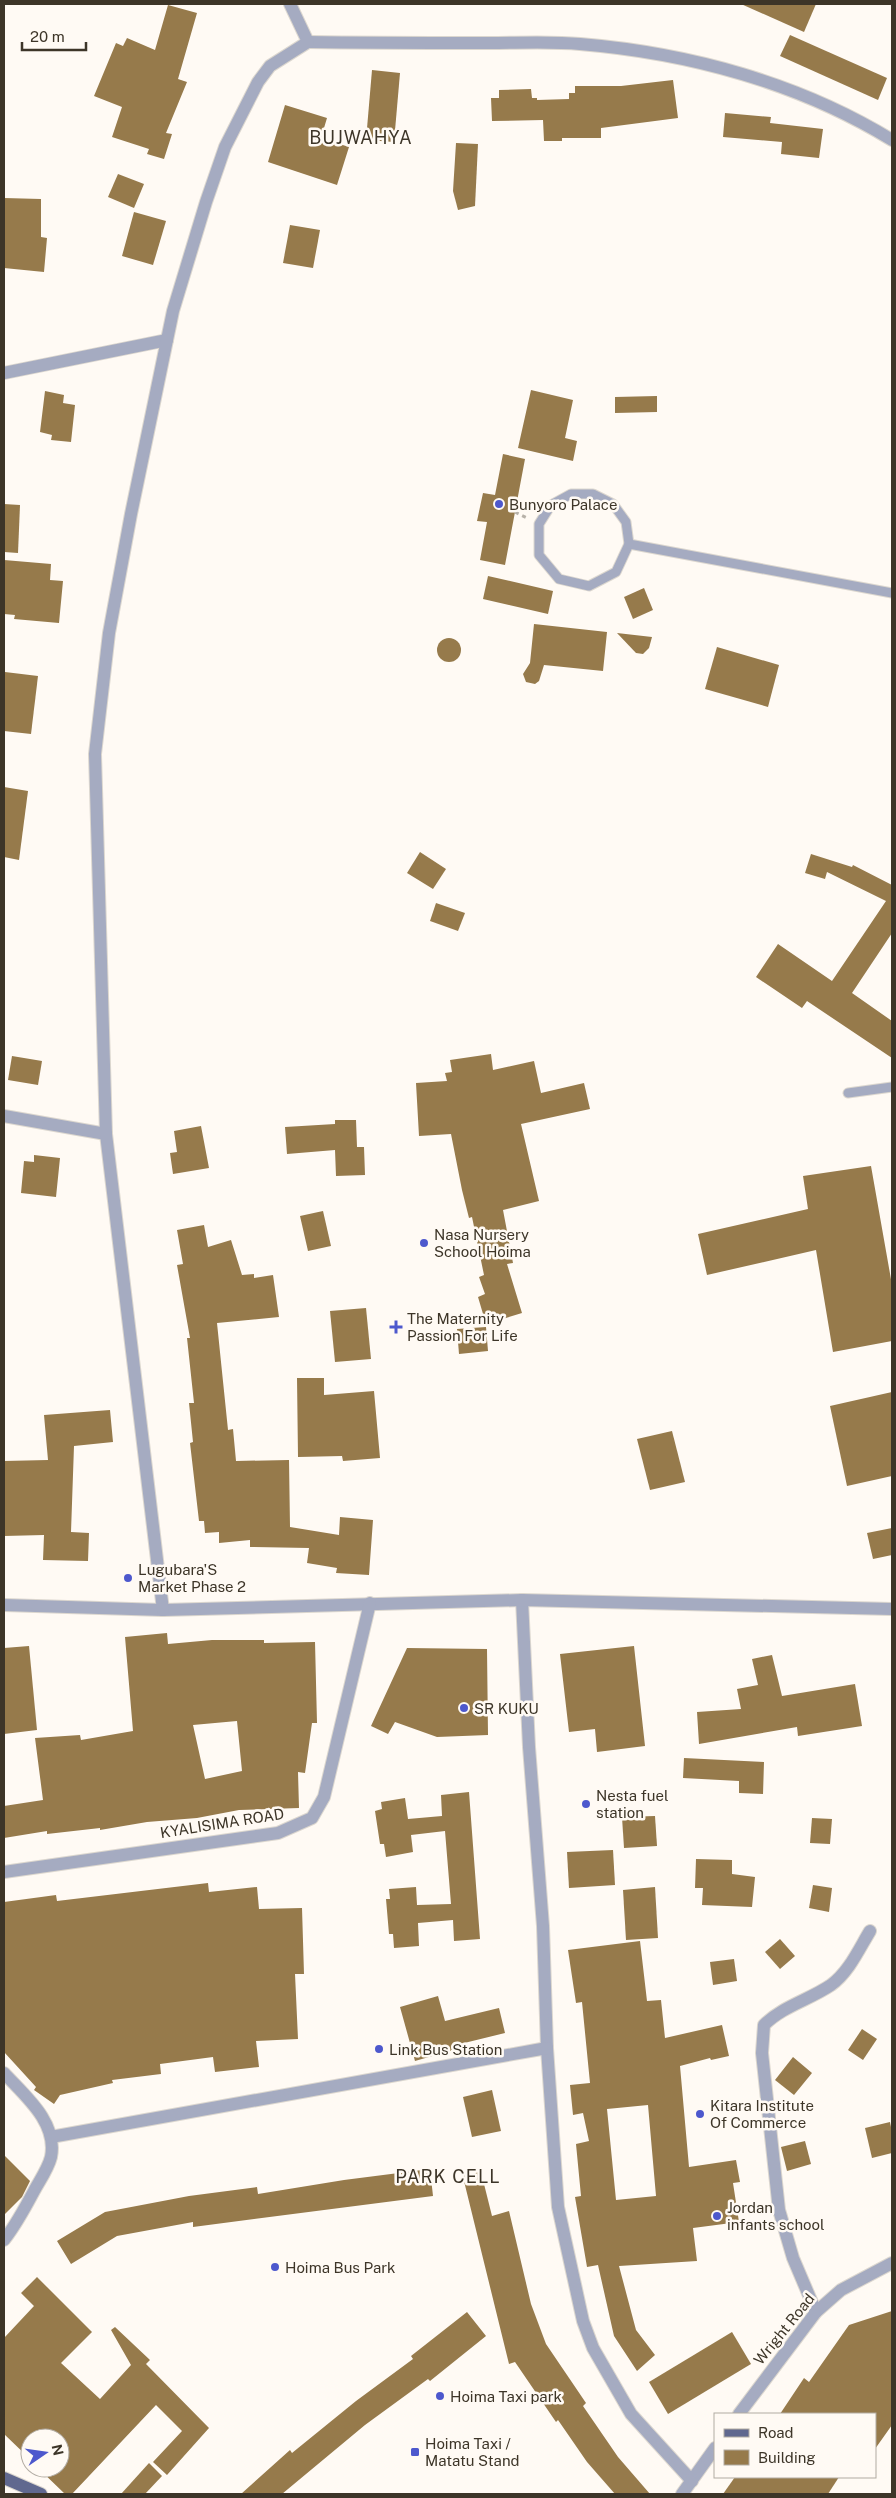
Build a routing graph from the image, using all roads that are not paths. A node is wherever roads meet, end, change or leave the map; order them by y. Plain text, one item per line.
1 (290, 4) edge
2 (308, 42) junction
3 (892, 140) edge
4 (167, 340) junction
5 (4, 373) edge
6 (629, 544) junction
7 (892, 592) edge
8 (892, 1087) edge
9 (848, 1093) dead end
10 (4, 1116) edge
11 (106, 1134) junction
12 (522, 1600) junction
13 (370, 1604) junction
14 (4, 1605) edge
15 (892, 1608) edge
16 (163, 1610) junction
17 (4, 1872) edge
18 (870, 1931) dead end
19 (547, 2048) junction
20 (4, 2073) edge
21 (50, 2137) junction
22 (4, 2240) edge
23 (892, 2262) edge
24 (816, 2312) junction
25 (740, 2413) edge
26 (714, 2449) edge
27 (4, 2478) edge
28 (692, 2481) junction
29 (41, 2494) edge
30 (682, 2494) edge

1 - 2 street
2 - 3 street
2 - 4 street
4 - 5 street
4 - 11 street
6 - 6 lane
6 - 7 lane
8 - 9 lane
10 - 11 street
11 - 16 street
12 - 13 street
12 - 15 street
12 - 19 street
13 - 16 street
13 - 17 street, KYALISIMA ROAD
14 - 16 street
18 - 24 street
19 - 21 street
19 - 28 street
20 - 21 street
21 - 22 street
23 - 24 street, Wright Road
24 - 25 street, Wright Road
26 - 28 street
27 - 29 main road
28 - 30 street

